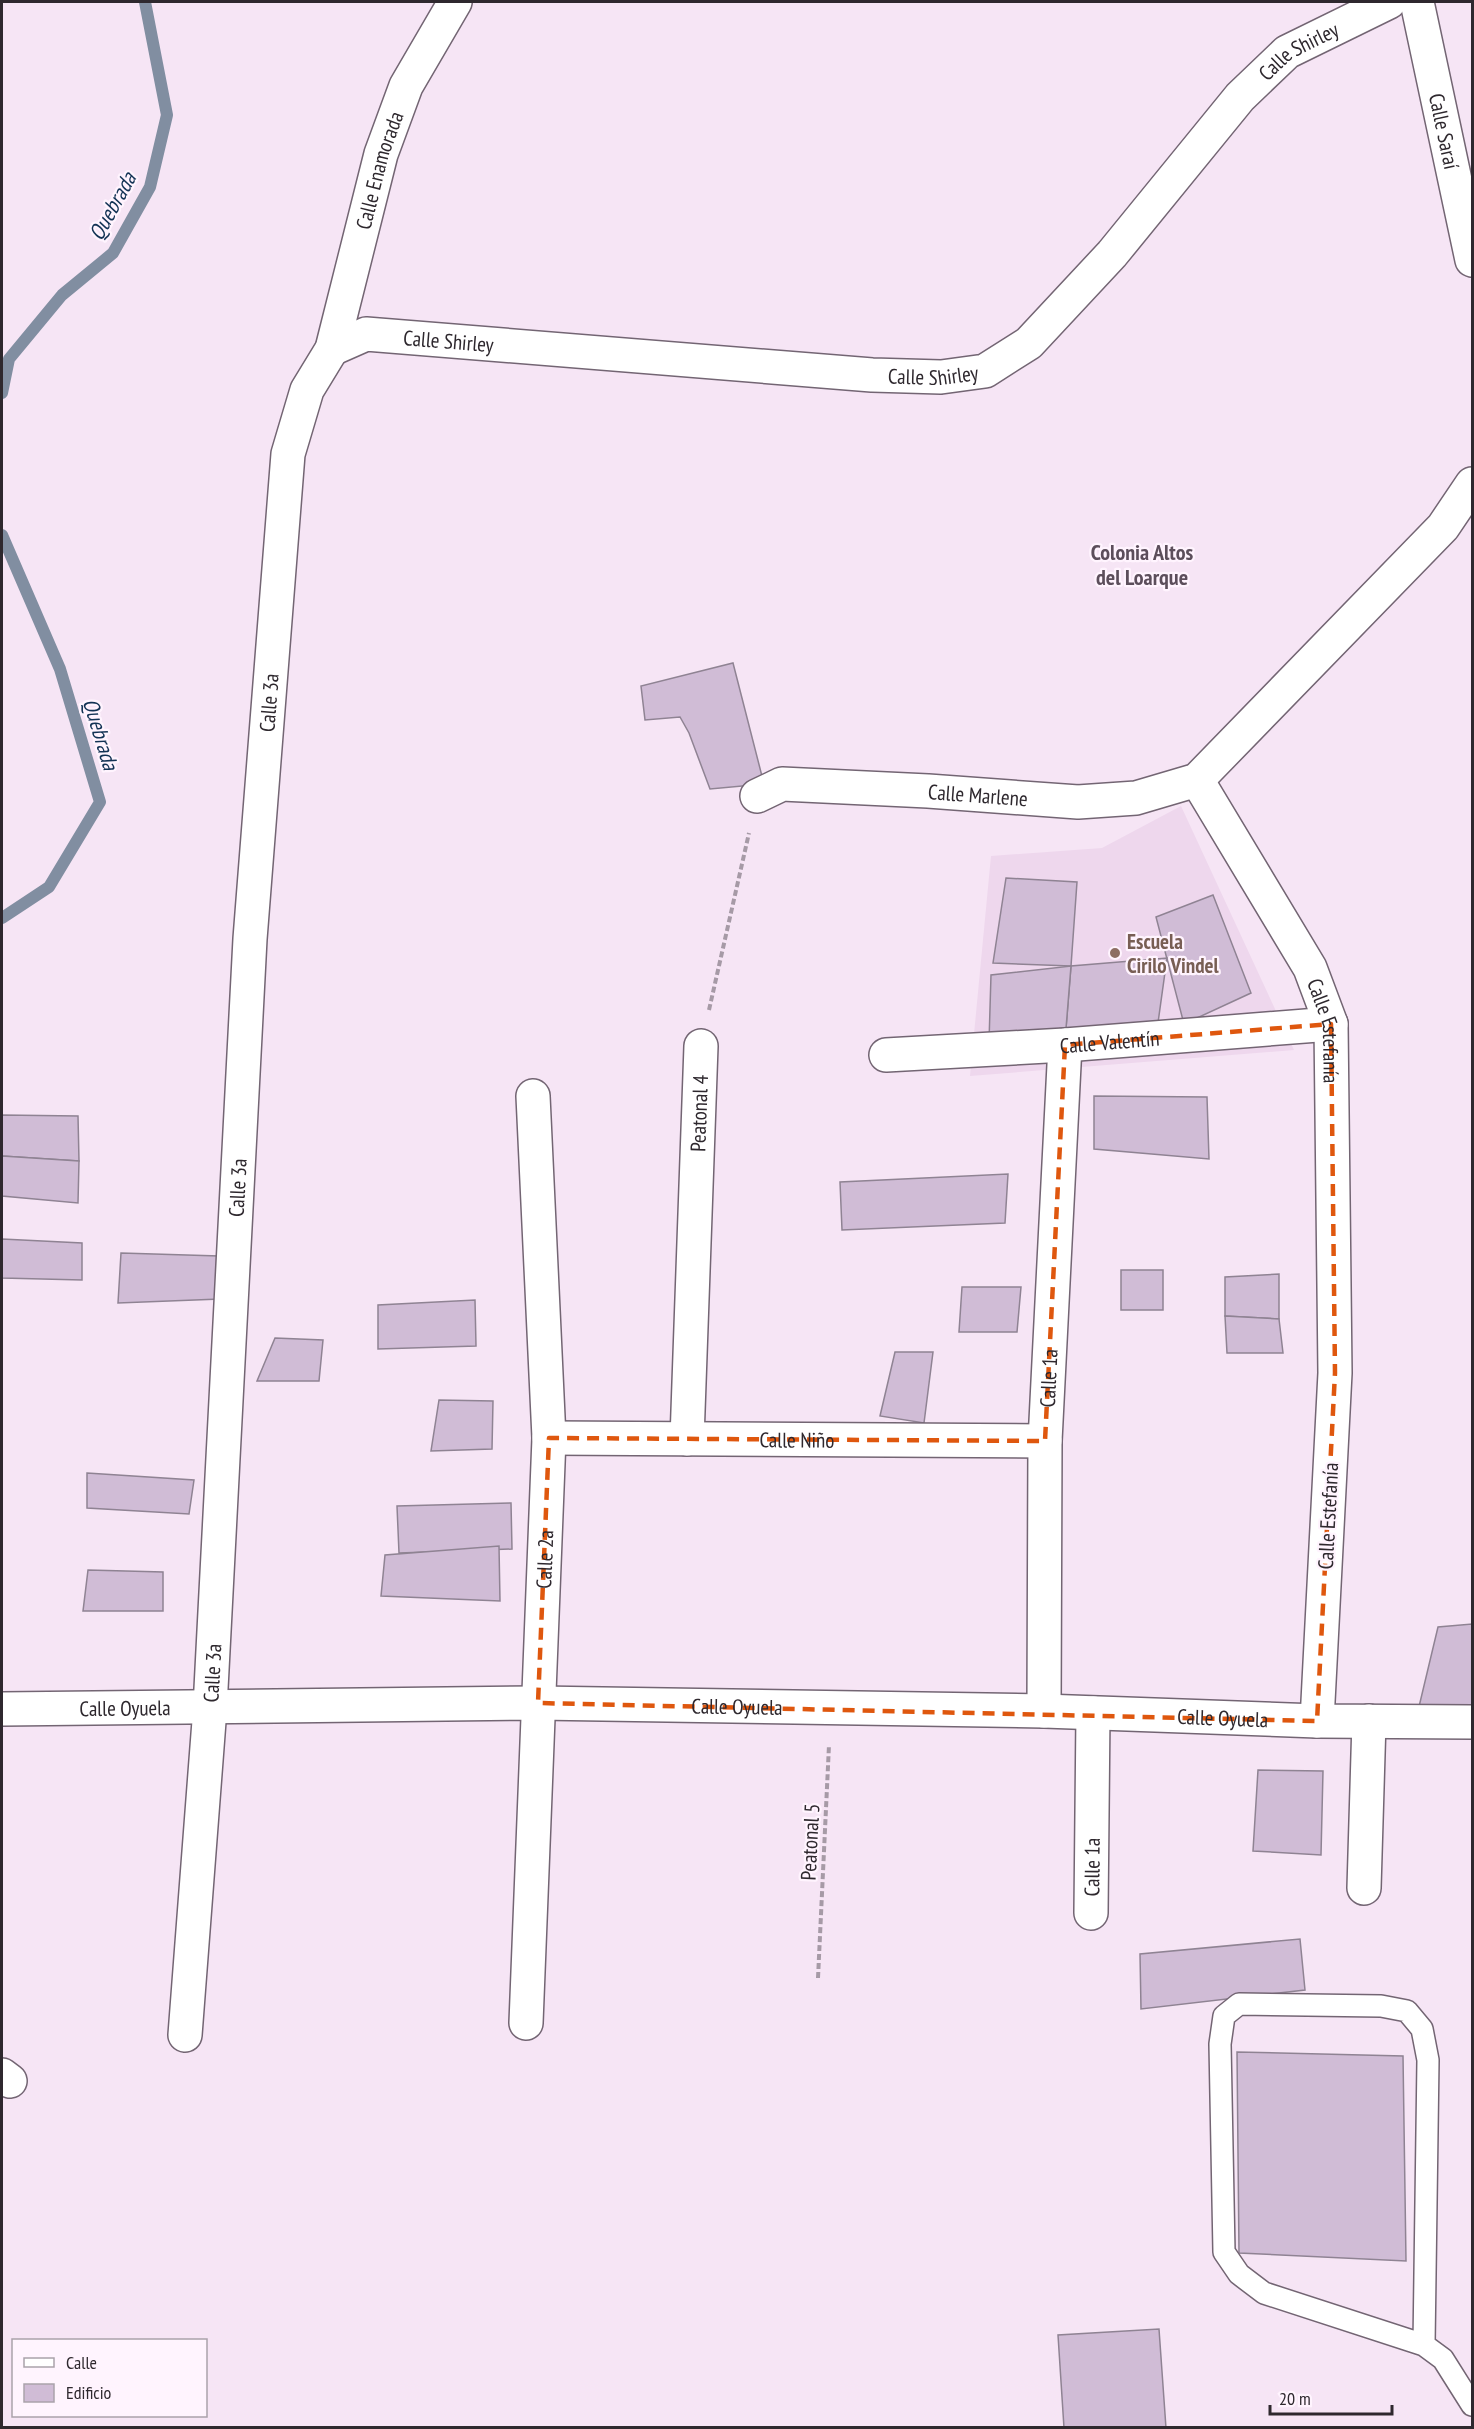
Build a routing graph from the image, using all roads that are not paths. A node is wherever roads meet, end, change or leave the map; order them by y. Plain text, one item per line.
1 (454, 2) edge
2 (1389, 2) edge
3 (1417, 2) edge
4 (1473, 260) edge
5 (332, 349) junction
6 (1473, 484) edge
7 (1197, 780) junction
8 (757, 796) road end
9 (1331, 1024) junction
10 (1065, 1045) junction
11 (701, 1046) road end
12 (886, 1055) dead end
13 (533, 1096) dead end
14 (549, 1438) junction
15 (687, 1439) junction
16 (1045, 1441) junction
17 (538, 1703) junction
18 (210, 1708) junction
19 (2, 1709) edge
20 (1044, 1712) junction
21 (1093, 1713) junction
22 (1317, 1721) junction
23 (1369, 1721) junction
24 (1473, 1722) edge
25 (1364, 1888) dead end
26 (1091, 1913) dead end
27 (526, 2023) dead end
28 (185, 2035) dead end
29 (1424, 2345) junction
30 (1473, 2405) edge

1 - 5 street, Calle Enamorada
2 - 5 street, Calle Shirley
3 - 4 street, Calle Saraí
5 - 18 street, Calle 3a
6 - 7 street
7 - 8 street, Calle Marlene
7 - 9 street, Calle Estefanía
9 - 10 street, Calle Valentín
9 - 22 street, Calle Estefanía
10 - 12 street, Calle Valentín
10 - 16 street, Calle 1a
11 - 15 street, Peatonal 4
13 - 14 street, Calle 2a
14 - 15 street, Calle Niño
14 - 17 street, Calle 2a
15 - 16 street, Calle Niño
16 - 20 street, Calle 1a
17 - 18 street, Calle Oyuela
17 - 20 street, Calle Oyuela
17 - 27 street, Calle 2a
18 - 19 street, Calle Oyuela
18 - 28 street, Calle 3a
20 - 21 street, Calle Oyuela
21 - 22 street, Calle Oyuela
21 - 26 street, Calle 1a
22 - 23 street, Calle Oyuela
23 - 24 street, Calle Oyuela
23 - 25 street
29 - 29 lane
29 - 30 lane

